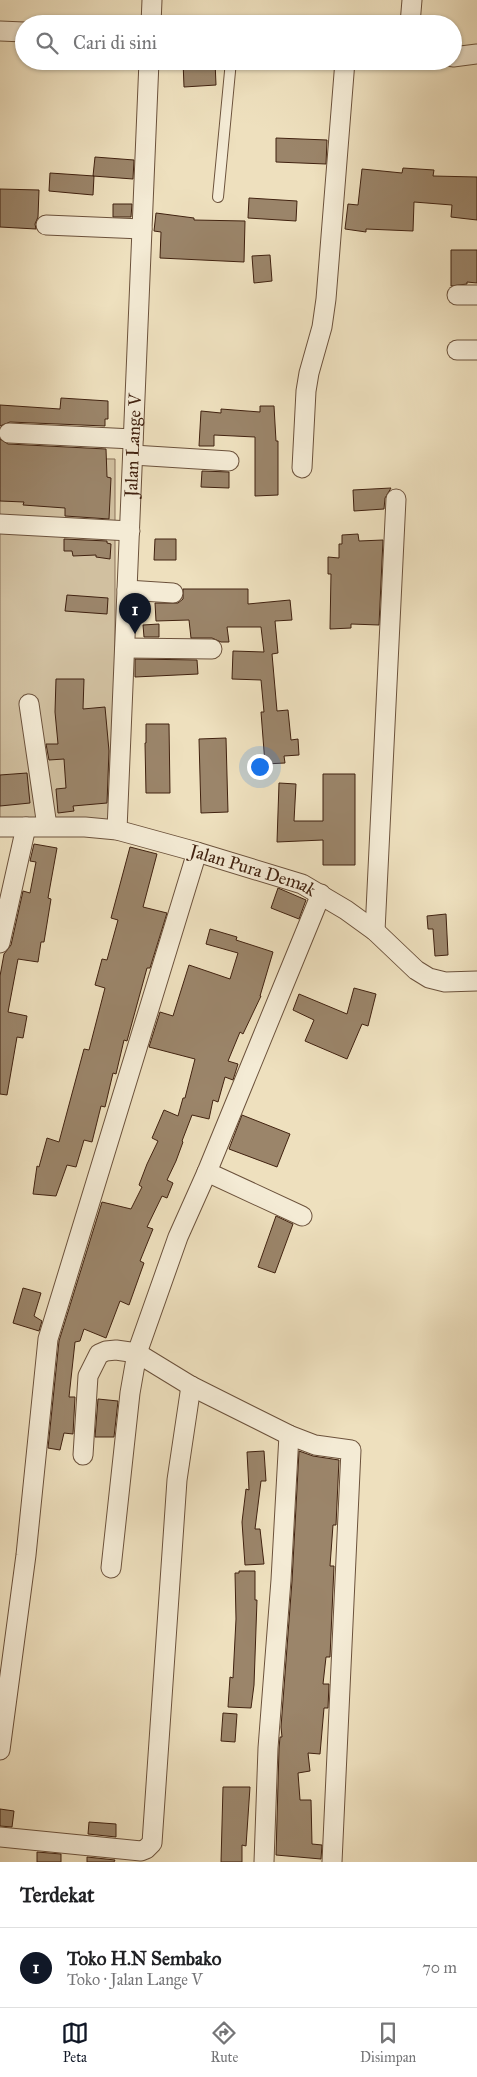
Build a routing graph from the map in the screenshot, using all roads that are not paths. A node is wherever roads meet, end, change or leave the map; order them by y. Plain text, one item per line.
1 (152, 0) edge
2 (412, 0) edge
3 (151, 15) edge
4 (411, 15) edge
5 (0, 31) edge
6 (15, 32) edge
7 (477, 54) edge
8 (462, 55) edge
9 (462, 58) edge
10 (477, 63) edge
11 (149, 70) edge
12 (230, 70) edge
13 (344, 70) edge
14 (218, 197) dead end
15 (46, 225) dead end
16 (142, 229) junction
17 (457, 295) dead end
18 (477, 295) edge
19 (457, 350) dead end
20 (477, 350) edge
21 (9, 433) dead end
22 (133, 447) junction
23 (229, 461) dead end
24 (302, 468) dead end
25 (396, 499) dead end
26 (0, 524) edge
27 (130, 531) junction
28 (127, 590) junction
29 (173, 593) dead end
30 (125, 648) junction
31 (212, 649) dead end
32 (29, 704) dead end
33 (47, 826) junction
34 (0, 827) edge
35 (26, 827) junction
36 (117, 830) junction
37 (197, 852) junction
38 (321, 894) junction
39 (375, 931) junction
40 (0, 942) edge
41 (477, 981) edge
42 (207, 1172) junction
43 (302, 1216) dead end
44 (137, 1353) junction
45 (191, 1386) junction
46 (289, 1435) junction
47 (83, 1455) dead end
48 (111, 1568) dead end
49 (0, 1750) edge
50 (0, 1837) edge
51 (264, 1862) edge
52 (332, 1862) edge

1 - 3 street
2 - 4 street
5 - 6 street
7 - 8 street
9 - 10 street
11 - 16 street, Jalan Lange V
12 - 14 lane
13 - 24 street
15 - 16 street
16 - 22 street, Jalan Lange V
17 - 18 street
19 - 20 street
21 - 22 street
22 - 23 street
22 - 27 street, Jalan Lange V
25 - 39 street
26 - 27 street
27 - 28 street, Jalan Lange V
28 - 29 street
28 - 30 street, Jalan Lange V
30 - 31 street
30 - 36 street, Jalan Lange V
32 - 33 street
33 - 35 street, Jalan Pura Demak
33 - 36 street, Jalan Pura Demak
34 - 35 street, Jalan Pura Demak
35 - 40 street
36 - 37 street, Jalan Pura Demak
37 - 38 street, Jalan Pura Demak
37 - 49 street
38 - 39 street, Jalan Pura Demak
38 - 42 street
39 - 41 street, Jalan Pura Demak
42 - 43 street
42 - 44 street
44 - 45 street
44 - 47 street
44 - 48 street
45 - 46 street
45 - 50 street
46 - 51 street
46 - 52 street

